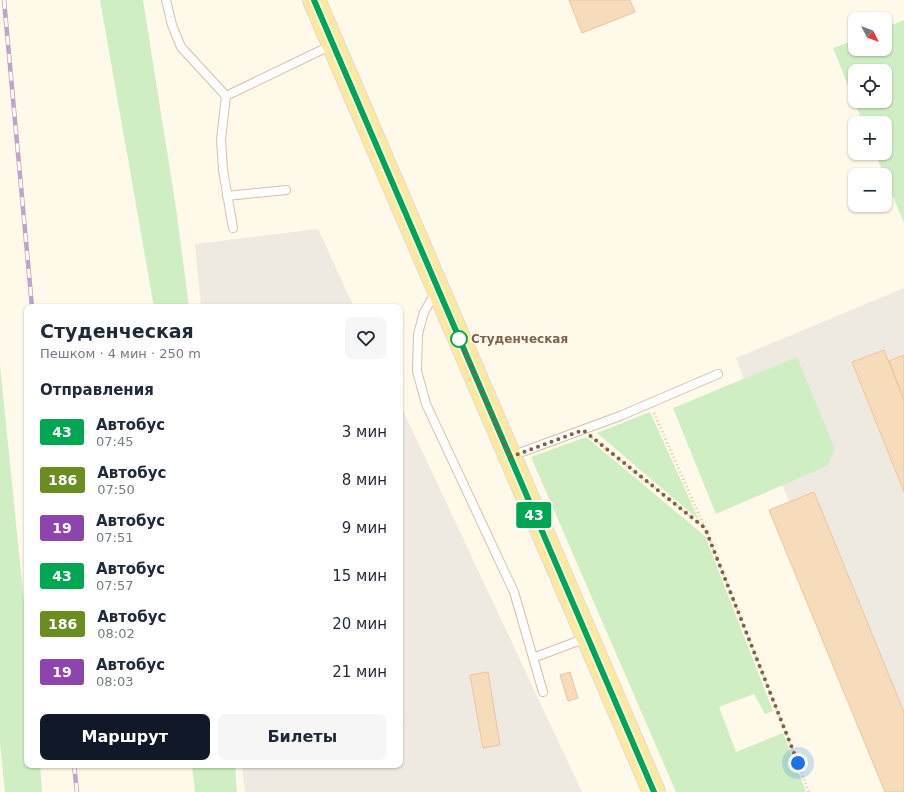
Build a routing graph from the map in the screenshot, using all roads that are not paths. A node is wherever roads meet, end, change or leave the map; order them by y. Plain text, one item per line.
1 (166, 0) edge
2 (314, 0) edge
3 (332, 44) junction
4 (226, 96) junction
5 (286, 190) dead end
6 (227, 196) junction
7 (233, 228) dead end
8 (438, 289) junction
9 (718, 374) dead end
10 (510, 457) junction
11 (587, 638) junction
12 (533, 658) junction
13 (543, 692) dead end
14 (654, 792) edge

1 - 4 lane
2 - 3 main road
3 - 4 lane
3 - 8 main road
4 - 6 lane
5 - 6 lane
6 - 7 lane
8 - 10 main road
8 - 12 lane
9 - 10 lane
10 - 11 main road
11 - 12 lane
11 - 14 main road
12 - 13 lane

